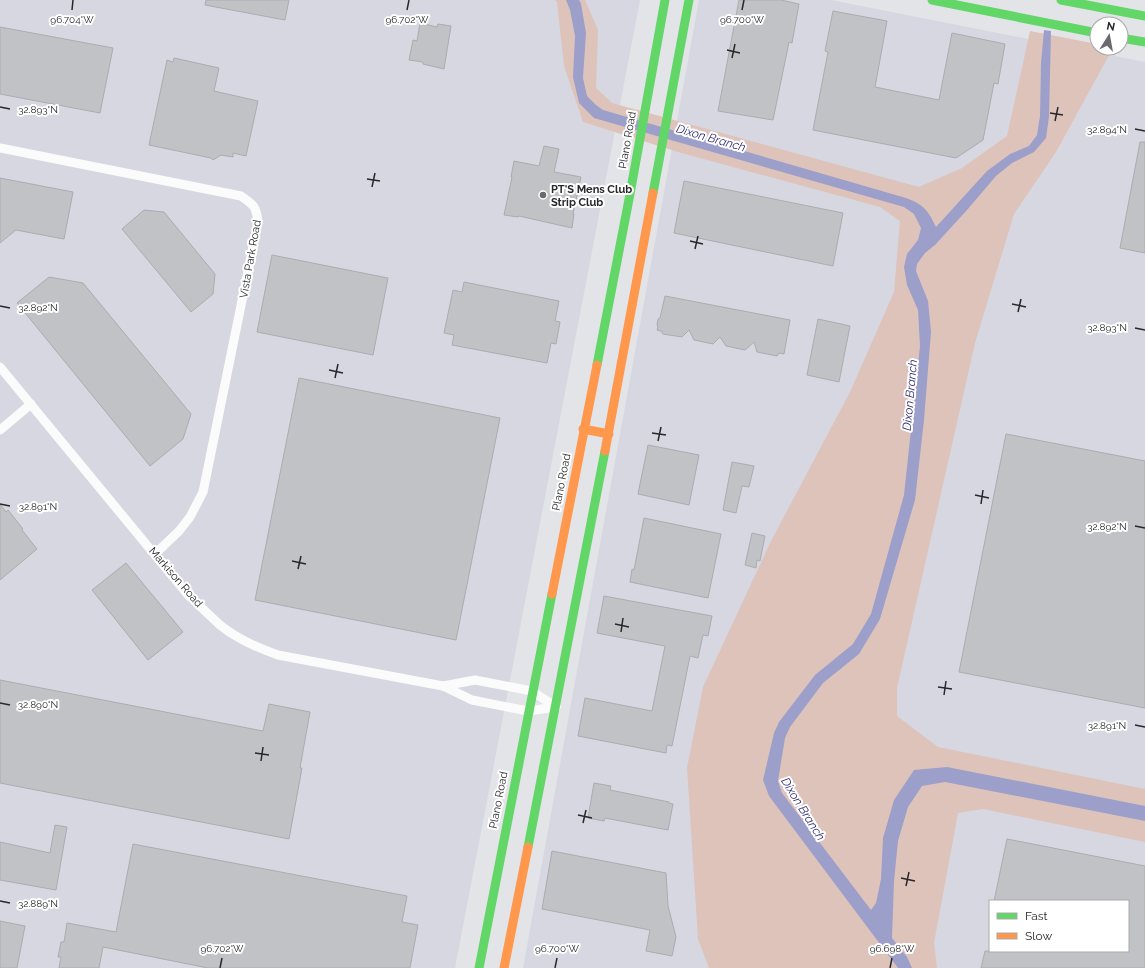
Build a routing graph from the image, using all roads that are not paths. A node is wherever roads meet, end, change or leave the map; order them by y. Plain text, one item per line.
1 (665, 0) edge
2 (689, 0) edge
3 (932, 0) edge
4 (1061, 0) edge
5 (1145, 16) edge
6 (1089, 31) edge
7 (1129, 39) edge
8 (1145, 42) edge
9 (0, 148) edge
10 (625, 220) junction
11 (645, 236) junction
12 (0, 366) edge
13 (31, 404) junction
14 (583, 429) junction
15 (0, 430) edge
16 (608, 434) junction
17 (154, 554) junction
18 (443, 686) junction
19 (532, 691) junction
20 (556, 707) junction
21 (528, 711) junction
22 (479, 968) edge
23 (504, 968) edge

1 - 10 main road, Plano Road
2 - 11 main road
3 - 6 main road
4 - 5 main road
7 - 8 main road
9 - 17 street, Vista Park Road
10 - 11 main road
10 - 14 main road, Plano Road
11 - 16 main road
12 - 13 street, Markison Road
13 - 15 street
13 - 17 street, Markison Road
14 - 16 main road
14 - 19 main road, Plano Road
16 - 20 main road
17 - 18 street, Markison Road
18 - 19 street, Markison Road
18 - 21 street, Markison Road
19 - 20 street, Markison Road
19 - 21 main road, Plano Road
20 - 21 street, Markison Road
20 - 23 main road
21 - 22 main road, Plano Road

